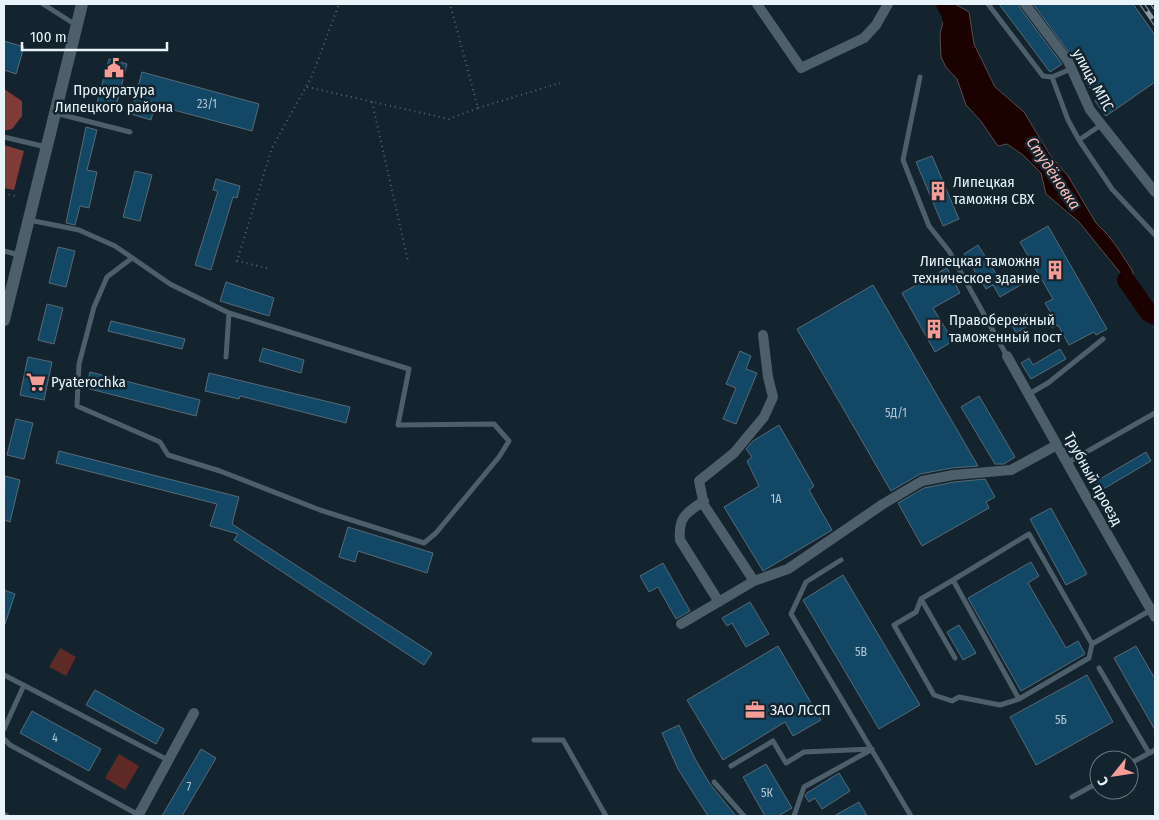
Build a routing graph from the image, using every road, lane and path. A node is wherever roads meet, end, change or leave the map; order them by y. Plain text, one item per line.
1 (43, 4) edge
2 (82, 4) edge
3 (339, 4) edge
4 (450, 4) edge
5 (757, 4) edge
6 (888, 4) edge
7 (988, 4) edge
8 (1025, 4) edge
9 (76, 26) junction
10 (1072, 69) junction
11 (920, 77) dead end
12 (1052, 77) junction
13 (560, 83) dead end
14 (306, 86) junction
15 (372, 102) junction
16 (478, 108) junction
17 (55, 113) junction
18 (1101, 125) junction
19 (130, 132) dead end
20 (4, 137) edge
21 (1079, 140) junction
22 (46, 147) junction
23 (1155, 192) edge
24 (4, 193) edge
25 (18, 197) dead end
26 (28, 220) junction
27 (1155, 235) edge
28 (4, 251) edge
29 (20, 256) junction
30 (132, 258) junction
31 (408, 261) dead end
32 (267, 268) dead end
33 (229, 313) junction
34 (4, 320) edge
35 (763, 335) dead end
36 (1103, 339) dead end
37 (1007, 356) joint
38 (226, 357) dead end
39 (1028, 394) junction
40 (1155, 413) edge
41 (1057, 445) junction
42 (1067, 463) junction
43 (704, 501) junction
44 (841, 560) dead end
45 (952, 580) junction
46 (754, 581) junction
47 (921, 599) junction
48 (719, 602) junction
49 (1153, 614) edge
50 (681, 624) dead end
51 (1092, 644) junction
52 (955, 658) dead end
53 (1099, 668) dead end
54 (4, 675) edge
55 (24, 685) junction
56 (1019, 699) junction
57 (194, 713) dead end
58 (4, 728) edge
59 (4, 739) edge
60 (534, 740) dead end
61 (872, 749) junction
62 (1155, 750) edge
63 (1149, 753) junction
64 (1139, 758) edge
65 (168, 760) junction
66 (731, 766) dead end
67 (714, 782) dead end
68 (1089, 788) edge
69 (1072, 797) dead end
70 (4, 814) edge
71 (7, 816) edge
72 (140, 816) edge
73 (606, 816) edge
74 (744, 816) edge
75 (794, 816) edge
76 (911, 816) edge

1 - 9 lane
2 - 9 street
3 - 14 path
4 - 16 path
5 - 6 street
7 - 12 lane
8 - 10 street, улица МПС
9 - 17 street
10 - 12 lane
10 - 18 street, улица МПС
11 - 37 lane
12 - 21 lane
13 - 16 path
14 - 15 path
14 - 32 path
15 - 16 path
15 - 31 path
17 - 19 lane
17 - 22 street
18 - 21 lane
18 - 23 street, улица МПС
20 - 22 lane
21 - 27 lane
22 - 26 street
24 - 25 path
26 - 29 street
26 - 30 lane
28 - 29 lane
29 - 34 street
30 - 33 lane
30 - 33 lane
33 - 38 lane
35 - 43 street
36 - 39 lane
37 - 39 street, Трубный проезд
39 - 41 street, Трубный проезд
40 - 42 lane
41 - 42 street, Трубный проезд
41 - 46 street
42 - 49 street, Трубный проезд
43 - 46 street
43 - 48 street
44 - 61 lane
45 - 47 lane
45 - 51 lane
45 - 56 lane
46 - 48 street
47 - 52 lane
47 - 56 lane
48 - 50 street
49 - 51 lane
51 - 56 lane
53 - 63 lane
54 - 55 lane
55 - 58 lane
55 - 65 lane
57 - 65 street
59 - 72 lane
60 - 73 lane
61 - 66 lane
61 - 75 lane
61 - 76 lane
62 - 63 lane
63 - 64 lane
65 - 72 street
67 - 74 lane
68 - 69 lane
70 - 71 lane

